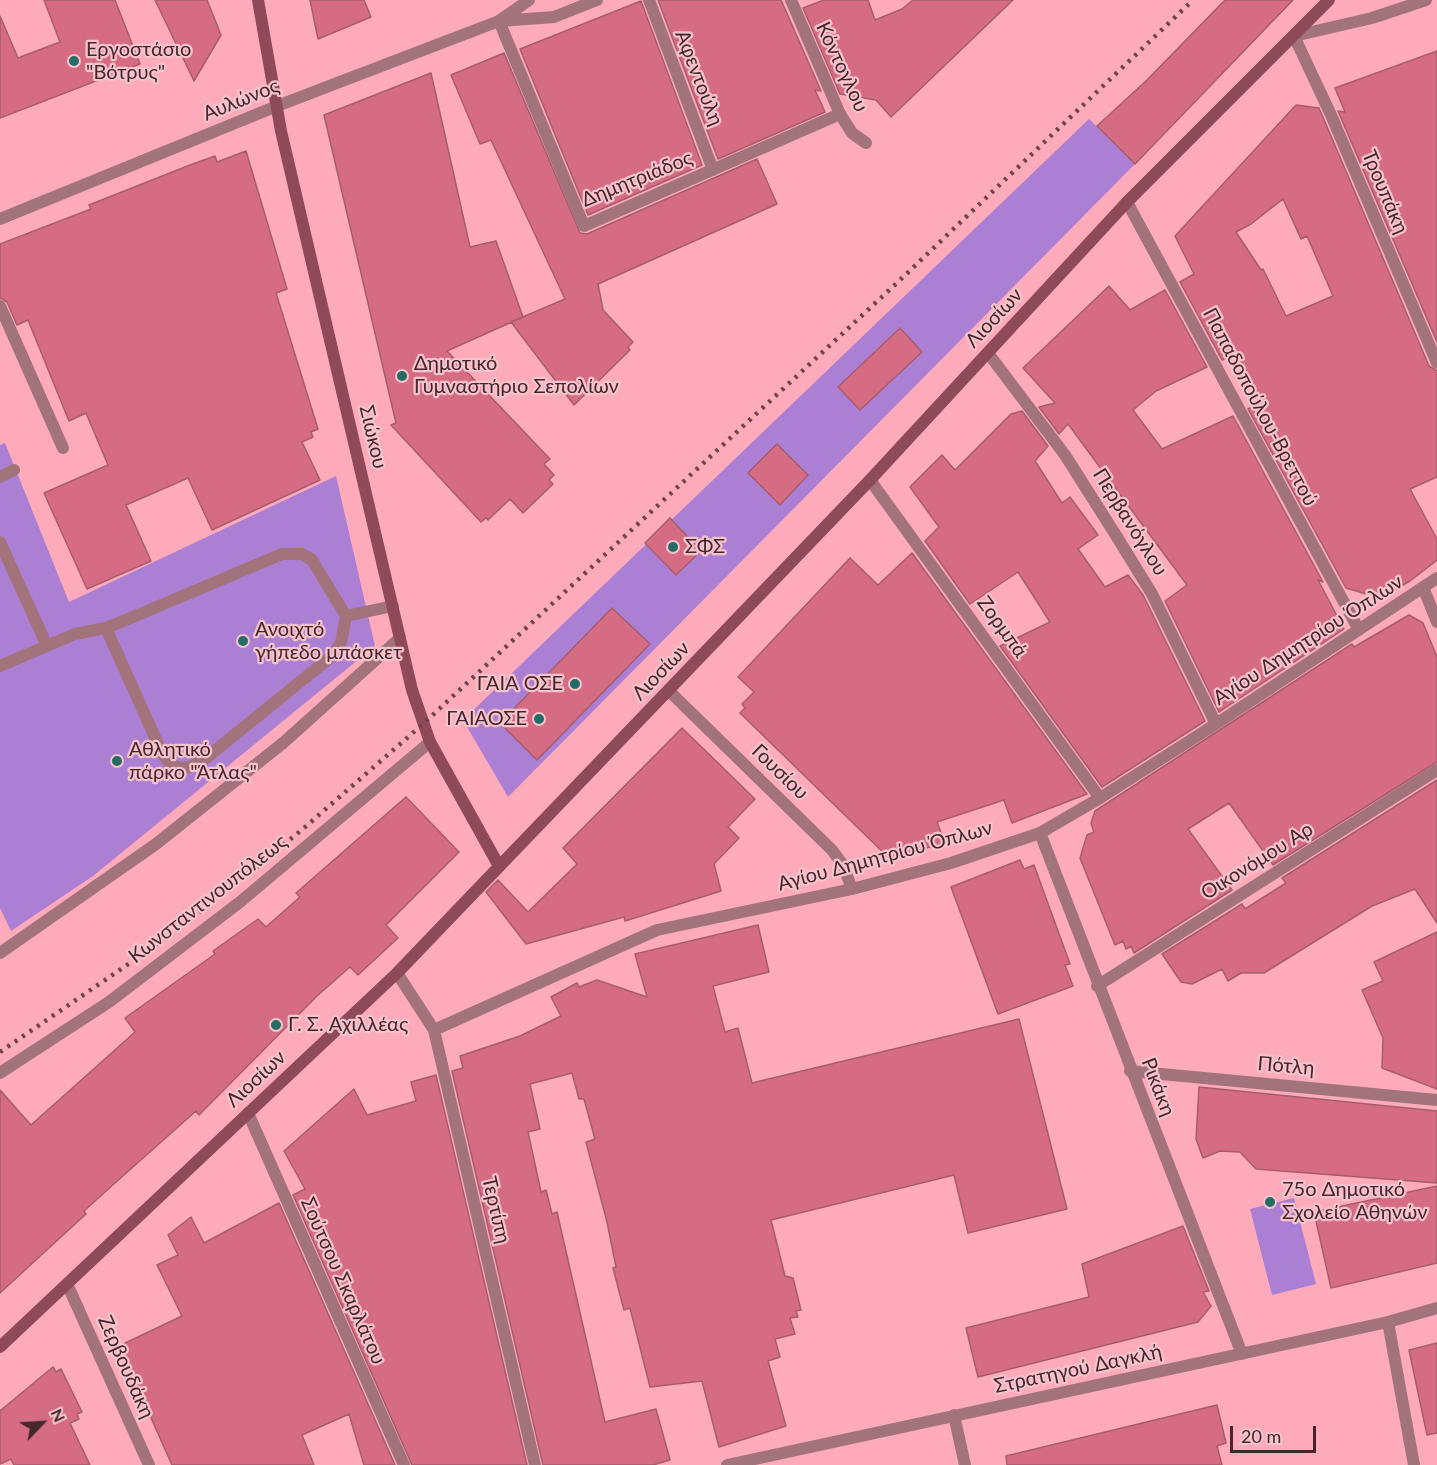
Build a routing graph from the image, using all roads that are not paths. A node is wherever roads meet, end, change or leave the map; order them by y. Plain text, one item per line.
1 (258, 0) edge
2 (529, 0) edge
3 (597, 0) edge
4 (649, 0) edge
5 (791, 0) edge
6 (1329, 0) edge
7 (1426, 0) edge
8 (499, 21) junction
9 (1294, 36) junction
10 (277, 106) junction
11 (840, 114) junction
12 (866, 143) dead end
13 (713, 170) junction
14 (1127, 202) junction
15 (0, 219) edge
16 (0, 306) edge
17 (988, 353) junction
18 (1437, 363) edge
19 (63, 448) dead end
20 (14, 470) dead end
21 (0, 477) edge
22 (870, 480) junction
23 (0, 542) edge
24 (1437, 578) edge
25 (1423, 588) junction
26 (393, 606) junction
27 (346, 616) junction
28 (1437, 622) edge
29 (106, 628) junction
30 (1359, 630) junction
31 (400, 638) junction
32 (47, 646) junction
33 (0, 666) edge
34 (669, 691) junction
35 (1216, 724) junction
36 (430, 742) junction
37 (1437, 770) edge
38 (1100, 798) junction
39 (1040, 833) junction
40 (499, 866) junction
41 (852, 889) junction
42 (0, 953) edge
43 (398, 973) junction
44 (1097, 986) junction
45 (434, 1030) junction
46 (1130, 1071) junction
47 (0, 1073) edge
48 (1437, 1100) edge
49 (248, 1113) junction
50 (68, 1286) junction
51 (1437, 1308) edge
52 (1388, 1322) junction
53 (0, 1347) edge
54 (1242, 1354) junction
55 (954, 1415) junction
56 (149, 1465) edge
57 (404, 1465) edge
58 (534, 1465) edge
59 (727, 1465) edge
60 (965, 1465) edge
61 (1414, 1465) edge

1 - 10 main road, Σιώκου
2 - 8 street, Αυλώνος
3 - 8 street, Αυλώνος
4 - 13 street, Αφεντούλη
5 - 11 street, Κόντογλου
6 - 9 main road, Λιοσίων
7 - 9 street
8 - 10 street, Αυλώνος
8 - 13 street, Δημητριάδος
9 - 14 main road, Λιοσίων
9 - 18 street, Τρουπάκη
10 - 15 street, Αυλώνος
10 - 26 main road, Σιώκου
11 - 12 street, Κόντογλου
11 - 13 street, Δημητριάδος
14 - 17 main road, Λιοσίων
14 - 30 street, Παπαδοπούλου-Βρεττού
16 - 19 street
17 - 22 main road, Λιοσίων
17 - 35 street, Περβανόγλου
20 - 21 street
22 - 34 main road, Λιοσίων
22 - 38 street, Ζορμπά
23 - 32 street
24 - 25 street, Αγίου Δημητρίου Όπλων
25 - 28 street
25 - 30 street, Αγίου Δημητρίου Όπλων
26 - 27 street
26 - 31 main road, Σιώκου
27 - 29 street
27 - 29 street
29 - 32 street
30 - 35 street, Αγίου Δημητρίου Όπλων
31 - 36 main road, Σιώκου
31 - 42 street
32 - 33 street
34 - 40 main road, Λιοσίων
34 - 41 street, Γουσίου
35 - 38 street, Αγίου Δημητρίου Όπλων
36 - 40 main road, Σιώκου
36 - 47 street, Κωνσταντινουπόλεως
37 - 44 street, Οικονόμου Αρ
38 - 39 street, Αγίου Δημητρίου Όπλων
39 - 41 street, Αγίου Δημητρίου Όπλων
39 - 44 street, Ρικάκη
40 - 43 main road, Λιοσίων
41 - 45 street, Αγίου Δημητρίου Όπλων
43 - 45 street, Τερτίπη
43 - 49 main road, Λιοσίων
44 - 46 street, Ρικάκη
45 - 58 street, Τερτίπη
46 - 48 street, Πότλη
46 - 54 street, Ρικάκη
49 - 50 main road, Λιοσίων
49 - 57 street, Σούτσου Σκαρλάτου
50 - 53 main road, Λιοσίων
50 - 56 street, Ζερβουδάκη
51 - 52 street, Στρατηγού Δαγκλή
52 - 54 street, Στρατηγού Δαγκλή
52 - 61 street
54 - 55 street, Στρατηγού Δαγκλή
55 - 59 street, Στρατηγού Δαγκλή
55 - 60 street

